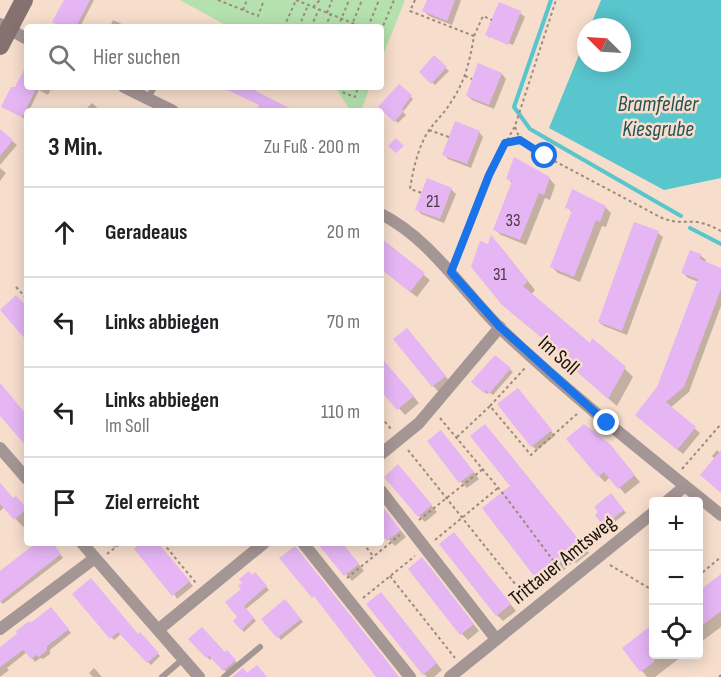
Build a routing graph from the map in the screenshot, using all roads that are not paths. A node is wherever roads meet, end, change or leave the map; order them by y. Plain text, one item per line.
1 (24, 0) edge
2 (3, 33) edge
3 (24, 38) edge
4 (130, 90) edge
5 (152, 90) edge
6 (147, 99) junction
7 (166, 108) edge
8 (384, 216) edge
9 (500, 327) junction
10 (0, 448) edge
11 (384, 452) edge
12 (24, 476) edge
13 (685, 486) junction
14 (384, 495) edge
15 (671, 497) edge
16 (721, 515) edge
17 (649, 516) edge
18 (85, 546) edge
19 (260, 546) edge
20 (305, 546) edge
21 (97, 560) junction
22 (2, 624) edge
23 (158, 630) junction
24 (496, 639) junction
25 (260, 647) dead end
26 (183, 659) junction
27 (162, 677) edge
28 (199, 677) edge
29 (224, 677) edge
30 (410, 677) edge
31 (450, 677) edge

1 - 2 street
2 - 3 street
4 - 6 street
5 - 6 lane
6 - 7 street
8 - 9 street, Im Soll
9 - 11 street
9 - 13 street, Im Soll
10 - 12 street
13 - 15 street
13 - 16 street, Im Soll
14 - 24 street
17 - 24 street, Trittauer Amtsweg
18 - 21 street
19 - 23 street
20 - 30 street
21 - 22 street
21 - 23 street
23 - 26 street
24 - 31 street, Trittauer Amtsweg
25 - 29 lane
26 - 27 lane
26 - 28 street

